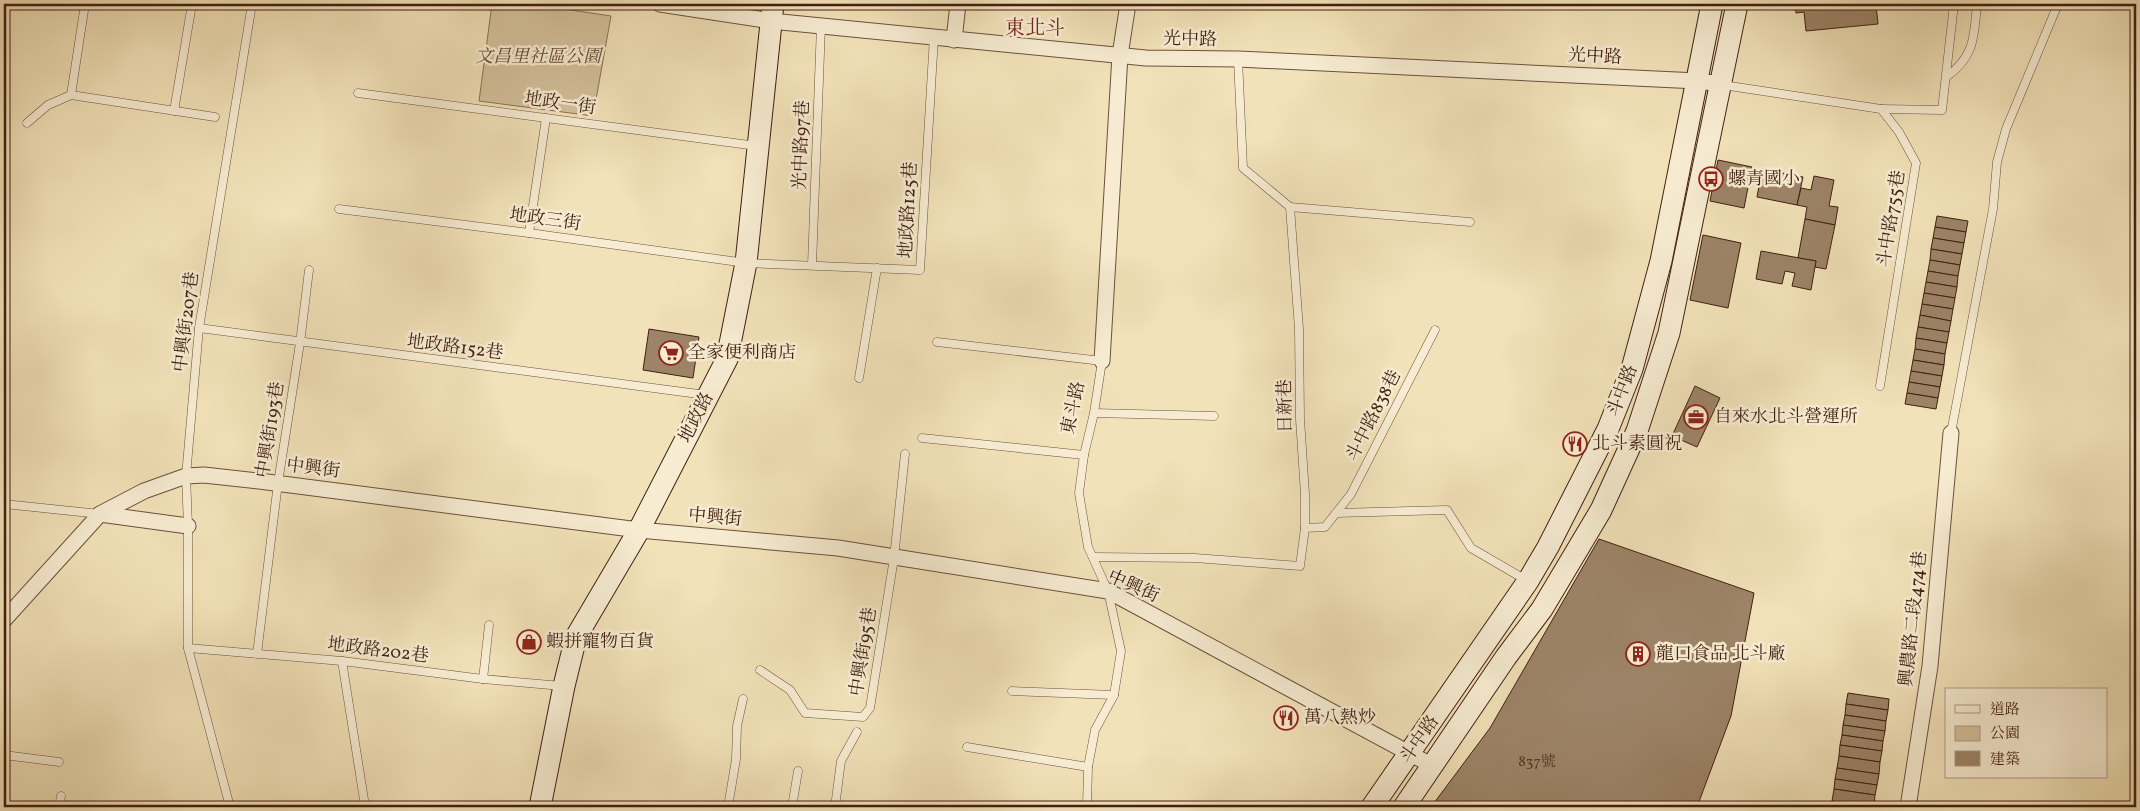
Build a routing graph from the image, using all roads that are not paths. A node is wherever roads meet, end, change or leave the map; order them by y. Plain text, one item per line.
1 (85, 4) edge
2 (192, 4) edge
3 (252, 4) edge
4 (660, 4) edge
5 (958, 4) edge
6 (1128, 4) edge
7 (1712, 4) edge
8 (1737, 4) edge
9 (1954, 4) edge
10 (1977, 4) edge
11 (2058, 4) edge
12 (772, 12) edge
13 (821, 26) junction
14 (934, 38) junction
15 (954, 40) junction
16 (1120, 55) junction
17 (1238, 59) junction
18 (1946, 77) junction
19 (1698, 81) junction
20 (1721, 84) junction
21 (358, 93) dead end
22 (71, 95) junction
23 (1881, 109) junction
24 (174, 112) junction
25 (215, 117) dead end
26 (546, 118) junction
27 (27, 123) dead end
28 (759, 146) junction
29 (1290, 207) junction
30 (339, 209) dead end
31 (1470, 222) dead end
32 (530, 233) junction
33 (1661, 262) junction
34 (746, 264) junction
35 (812, 265) junction
36 (1684, 266) junction
37 (877, 268) junction
38 (309, 270) dead end
39 (198, 328) junction
40 (1434, 330) dead end
41 (937, 342) dead end
42 (300, 343) junction
43 (1102, 361) junction
44 (859, 378) dead end
45 (1880, 386) dead end
46 (708, 396) junction
47 (1094, 413) junction
48 (1214, 416) dead end
49 (1951, 434) joint
50 (922, 438) dead end
51 (905, 454) dead end
52 (1084, 455) junction
53 (186, 476) junction
54 (278, 483) junction
55 (4, 504) edge
56 (1336, 513) junction
57 (100, 514) junction
58 (188, 526) junction
59 (1305, 528) junction
60 (639, 530) junction
61 (1093, 557) junction
62 (894, 558) junction
63 (1528, 581) junction
64 (1108, 591) junction
65 (6, 614) edge
66 (489, 625) dead end
67 (188, 648) junction
68 (257, 654) junction
69 (342, 661) junction
70 (760, 670) dead end
71 (483, 679) junction
72 (564, 686) junction
73 (1012, 691) dead end
74 (1114, 695) junction
75 (743, 699) dead end
76 (857, 732) dead end
77 (967, 747) dead end
78 (1411, 753) junction
79 (4, 755) edge
80 (58, 762) dead end
81 (1433, 766) junction
82 (1088, 767) junction
83 (798, 771) dead end
84 (61, 796) dead end
85 (365, 806) edge
86 (59, 807) edge
87 (230, 807) edge
88 (540, 807) edge
89 (728, 807) edge
90 (792, 807) edge
91 (835, 807) edge
92 (1087, 807) edge
93 (1372, 807) edge
94 (1404, 807) edge
95 (1908, 807) edge

1 - 22 lane
2 - 24 lane
3 - 39 lane, 中興街207巷
4 - 12 street, 光中路
5 - 15 street
6 - 16 street, 東斗路
7 - 19 main road, 斗中路
8 - 20 main road, 斗中路
9 - 18 lane
10 - 18 lane
11 - 49 lane
12 - 13 street, 光中路
12 - 28 main road, 地政路
13 - 14 street, 光中路
13 - 35 lane, 光中路97巷
14 - 15 street, 光中路
14 - 37 lane, 地政路125巷
15 - 16 street, 光中路
16 - 17 street, 光中路
16 - 43 street, 東斗路
17 - 19 street, 光中路
17 - 29 lane
18 - 23 lane
19 - 20 street, 光中路
19 - 33 main road, 斗中路
20 - 23 lane
20 - 36 main road, 斗中路
21 - 26 lane, 地政一街
22 - 24 lane
22 - 27 lane
23 - 45 lane, 斗中路755巷
24 - 25 lane
26 - 28 lane, 地政一街
26 - 32 lane
28 - 34 main road, 地政路
29 - 31 lane
29 - 59 lane, 日新巷
30 - 32 lane, 地政三街
32 - 34 lane, 地政三街
33 - 36 main road
33 - 63 main road, 斗中路
34 - 35 lane, 地政路125巷
34 - 46 main road, 地政路
35 - 37 lane, 地政路125巷
36 - 81 main road, 斗中路
37 - 44 lane
38 - 42 lane, 中興街193巷
39 - 42 lane, 地政路152巷
39 - 53 lane, 中興街207巷
40 - 56 lane, 斗中路838巷
41 - 43 lane
42 - 46 lane, 地政路152巷
42 - 54 lane, 中興街193巷
43 - 47 lane, 東斗路
46 - 60 main road, 地政路
47 - 48 lane
47 - 52 lane, 東斗路
49 - 95 street, 興農路二段474巷
50 - 52 lane
51 - 62 lane
52 - 61 lane, 東斗路
53 - 54 street, 中興街
53 - 57 street, 中興街
53 - 58 lane, 中興街207巷
54 - 60 street, 中興街
54 - 68 lane, 中興街193巷
55 - 57 lane
56 - 59 lane, 斗中路838巷
56 - 63 lane
57 - 58 street
57 - 65 street, 中興街
58 - 67 lane, 中興街207巷
59 - 61 lane, 日新巷
60 - 62 street, 中興街
60 - 72 main road, 地政路
61 - 64 lane, 東斗路
62 - 64 street, 中興街
62 - 70 lane, 中興街95巷
63 - 78 main road, 斗中路
64 - 74 lane, 東斗路
64 - 78 street, 中興街
66 - 71 lane
67 - 68 lane, 地政路202巷
67 - 87 lane, 中興街207巷
68 - 69 lane, 地政路202巷
69 - 71 lane, 地政路202巷
69 - 85 lane
71 - 72 lane, 地政路202巷
72 - 88 main road, 地政路
73 - 74 lane
74 - 82 lane, 東斗路
75 - 89 lane
76 - 91 lane
77 - 82 lane
78 - 81 street, 中興街
78 - 93 main road, 斗中路
79 - 80 lane
81 - 94 main road, 斗中路
82 - 92 lane, 東斗路
83 - 90 lane
84 - 86 lane

